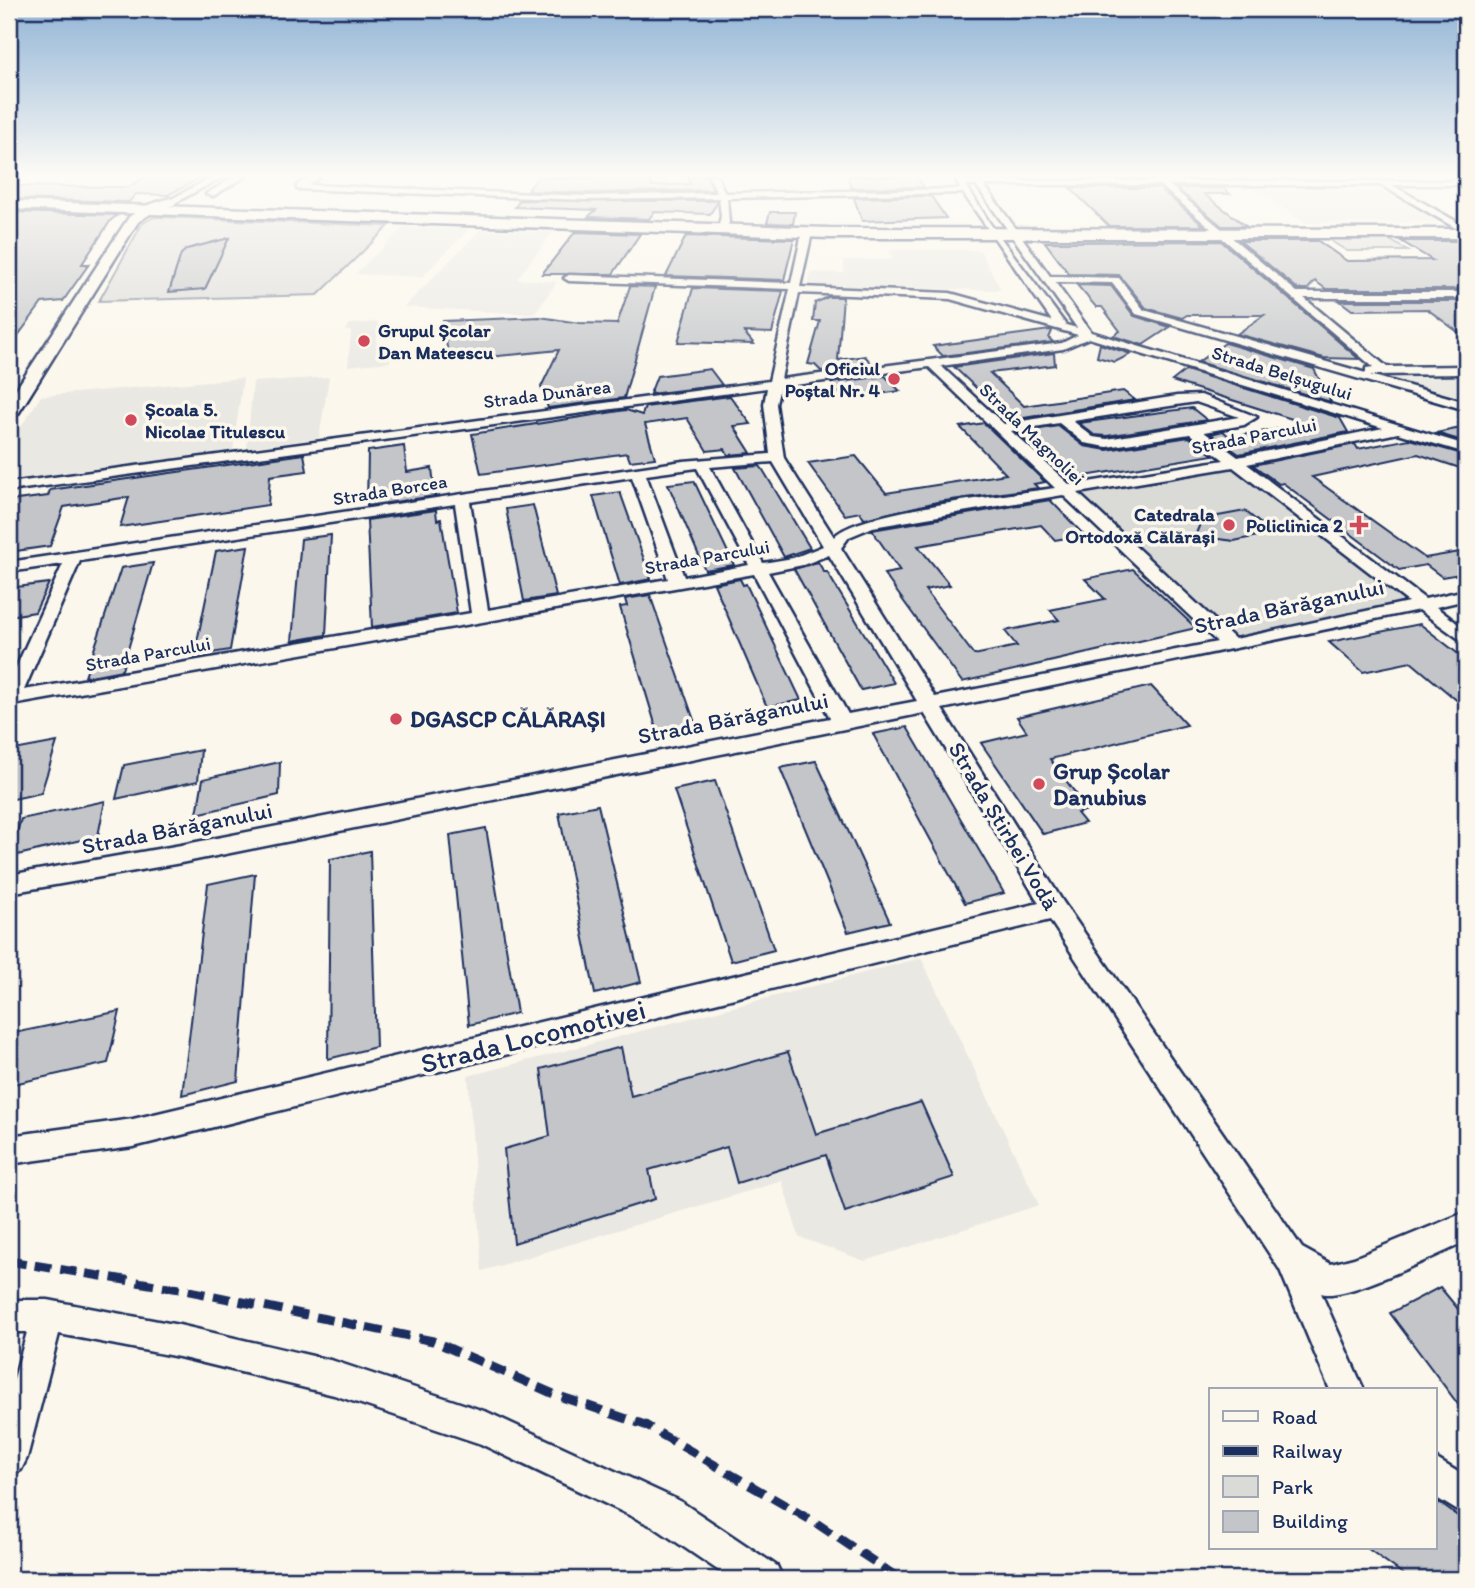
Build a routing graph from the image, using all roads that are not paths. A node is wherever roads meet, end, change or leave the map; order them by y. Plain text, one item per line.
1 (113, 250) edge
2 (803, 250) edge
3 (1004, 250) edge
4 (1025, 250) edge
5 (1241, 250) edge
6 (569, 278) dead end
7 (1046, 279) junction
8 (794, 288) junction
9 (1296, 295) junction
10 (1466, 295) edge
11 (1061, 327) junction
12 (1087, 334) junction
13 (931, 363) junction
14 (1466, 370) edge
15 (1349, 371) junction
16 (1384, 371) junction
17 (774, 385) junction
18 (1466, 406) edge
19 (9, 414) edge
20 (1062, 419) junction
21 (999, 429) junction
22 (1192, 429) junction
23 (1399, 429) junction
24 (1466, 449) edge
25 (777, 458) junction
26 (1236, 462) junction
27 (701, 463) junction
28 (638, 473) junction
29 (9, 487) edge
30 (1064, 492) junction
31 (462, 498) junction
32 (833, 548) junction
33 (74, 557) junction
34 (9, 567) edge
35 (759, 569) junction
36 (678, 583) junction
37 (1466, 595) edge
38 (1419, 603) junction
39 (480, 617) junction
40 (1466, 638) edge
41 (1231, 645) junction
42 (10, 701) edge
43 (930, 704) junction
44 (842, 722) junction
45 (9, 884) edge
46 (1055, 909) junction
47 (9, 1150) edge
48 (1466, 1227) edge
49 (1292, 1259) junction
50 (9, 1316) edge
51 (48, 1316) junction
52 (1346, 1388) edge
53 (9, 1458) edge
54 (1436, 1477) edge
55 (1466, 1499) edge
56 (764, 1579) edge

1 - 19 main road
2 - 8 street, Strada Știrbei Vodă
3 - 11 street
4 - 7 street
5 - 9 street
6 - 8 street, Strada Belșugului
7 - 12 street
7 - 15 street
8 - 11 street, Strada Belșugului
8 - 17 street, Strada Știrbei Vodă
9 - 10 street
9 - 16 street
11 - 12 street, Strada Belșugului
12 - 13 street, Strada Dunărea
12 - 23 street, Strada Belșugului
13 - 17 street, Strada Dunărea
13 - 21 street, Strada Magnoliei
14 - 16 street
15 - 16 street
15 - 18 street
17 - 25 street, Strada Știrbei Vodă
17 - 29 street, Strada Dunărea
20 - 21 street
20 - 22 street
20 - 22 street
21 - 30 street, Strada Magnoliei
22 - 26 street
23 - 24 street, Strada Belșugului
23 - 26 street, Strada Parcului
25 - 27 street, Strada Borcea
25 - 32 street, Strada Știrbei Vodă
26 - 30 street, Strada Parcului
26 - 38 street
27 - 28 street, Strada Borcea
27 - 35 street
28 - 31 street, Strada Borcea
28 - 36 street
30 - 32 street, Strada Parcului
30 - 41 street, Strada Magnoliei
31 - 33 street, Strada Borcea
31 - 39 street
32 - 35 street, Strada Parcului
32 - 43 street, Strada Știrbei Vodă
33 - 34 street, Strada Borcea
33 - 42 street
35 - 36 street, Strada Parcului
35 - 44 street
36 - 39 street, Strada Parcului
37 - 38 street, Strada Bărăganului
38 - 40 street
38 - 41 street, Strada Bărăganului
39 - 42 street, Strada Parcului
41 - 43 street, Strada Bărăganului
43 - 44 street, Strada Bărăganului
43 - 46 street, Strada Știrbei Vodă
44 - 45 street, Strada Bărăganului
46 - 47 street, Strada Locomotivei
46 - 49 street, Strada Știrbei Vodă
48 - 49 street
49 - 52 street, Strada Știrbei Vodă
50 - 51 street
51 - 53 street
51 - 56 street
54 - 55 street

